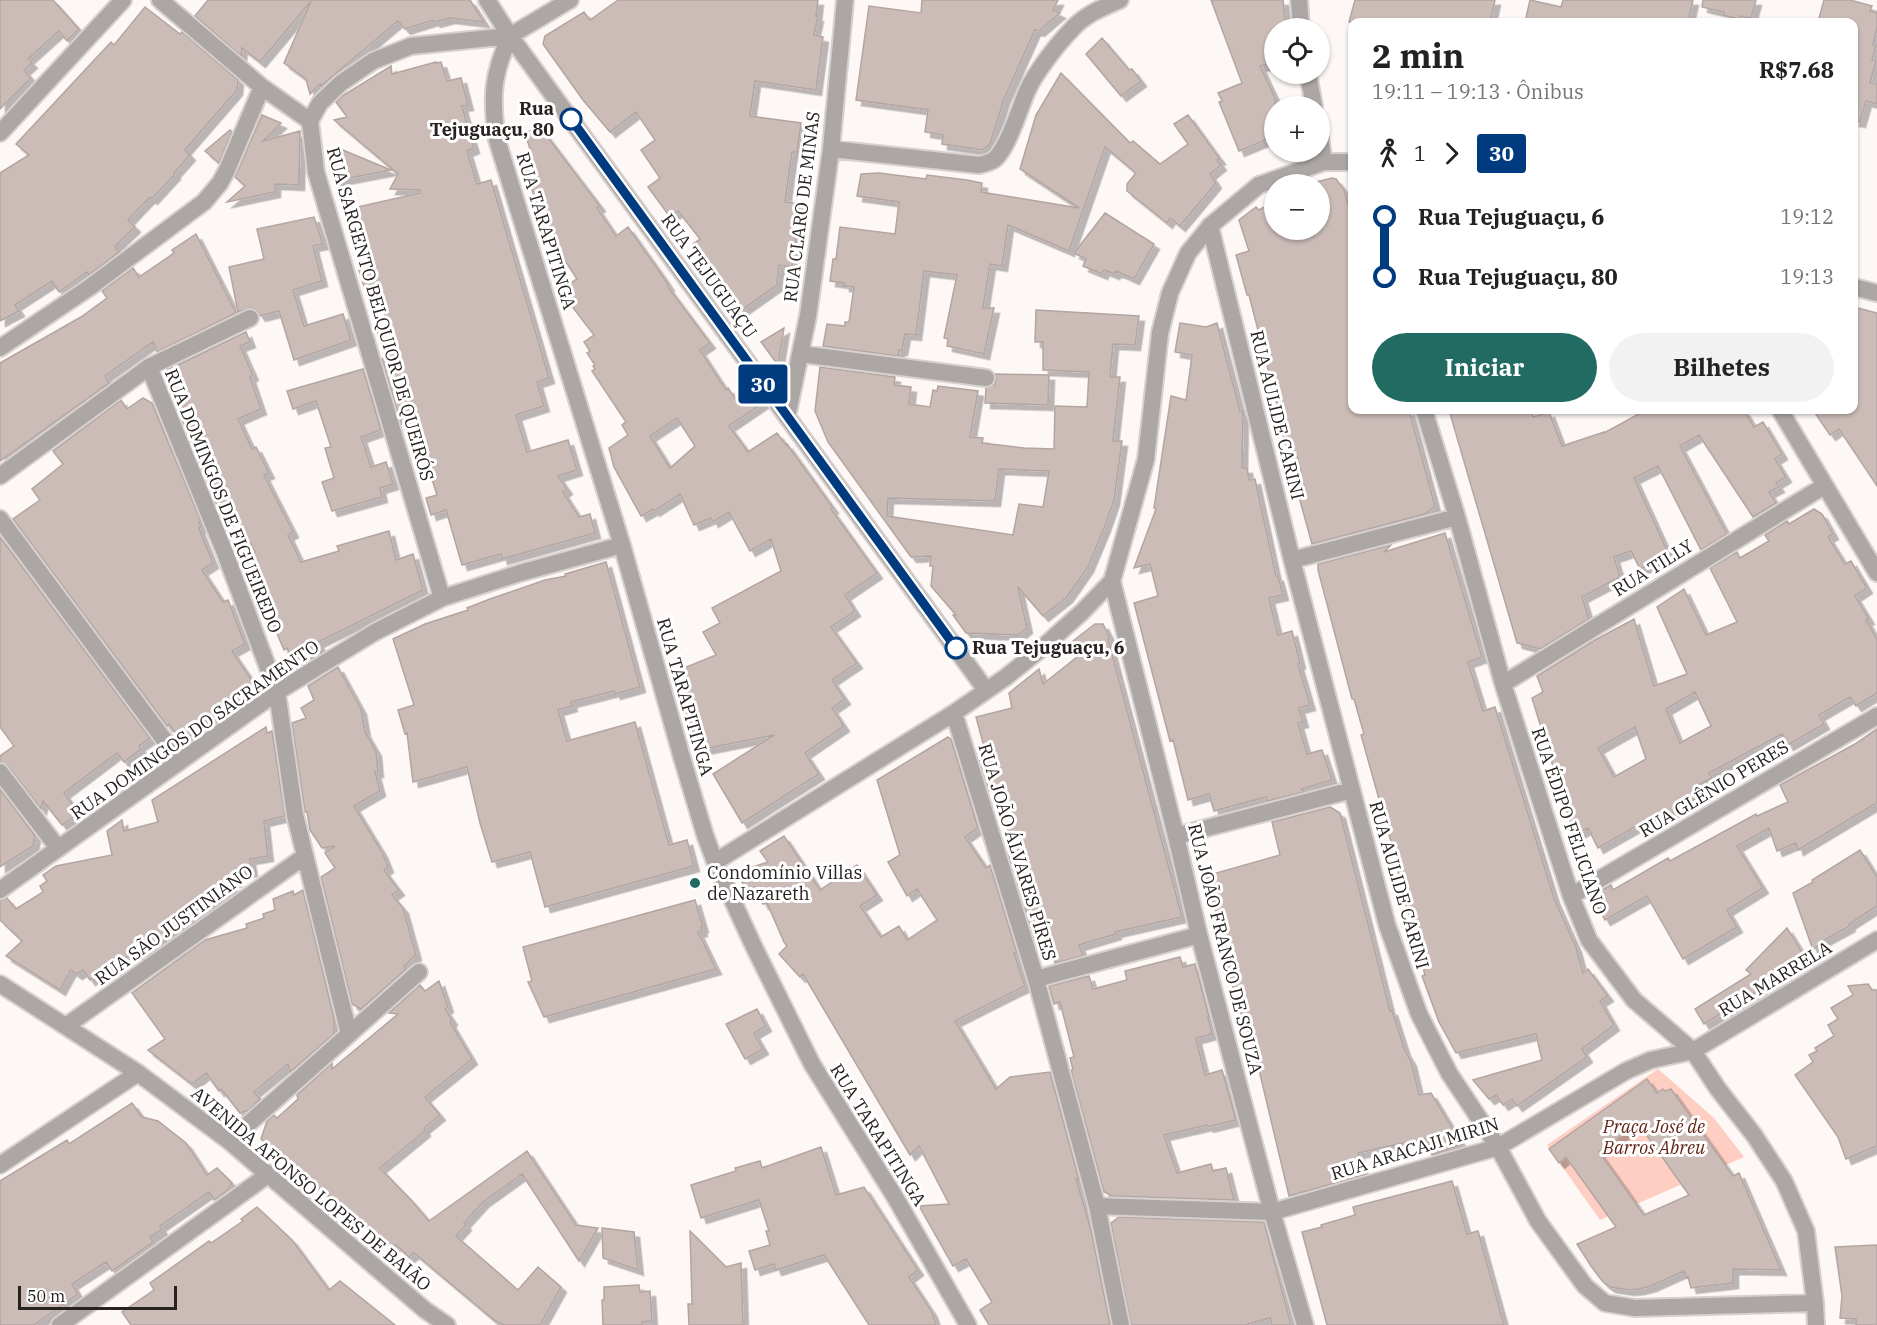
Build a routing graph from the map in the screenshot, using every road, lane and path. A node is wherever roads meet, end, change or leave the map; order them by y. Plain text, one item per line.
1 (123, 0) edge
2 (160, 0) edge
3 (487, 0) edge
4 (570, 0) edge
5 (845, 0) edge
6 (1120, 0) edge
7 (1299, 0) edge
8 (1300, 18) edge
9 (510, 36) junction
10 (262, 87) junction
11 (310, 121) junction
12 (0, 133) edge
13 (831, 149) junction
14 (1324, 162) edge
15 (1330, 162) edge
16 (1348, 162) edge
17 (1210, 226) junction
18 (1858, 288) edge
19 (1877, 293) edge
20 (250, 318) dead end
21 (0, 348) edge
22 (801, 354) junction
23 (149, 367) junction
24 (986, 378) dead end
25 (1425, 414) edge
26 (1782, 414) edge
27 (787, 417) junction
28 (0, 476) edge
29 (1824, 486) junction
30 (1457, 518) junction
31 (0, 519) edge
32 (622, 545) junction
33 (1292, 560) junction
34 (1877, 573) edge
35 (1112, 581) junction
36 (442, 598) junction
37 (1503, 684) junction
38 (986, 690) junction
39 (277, 692) junction
40 (954, 713) junction
41 (1877, 716) edge
42 (180, 761) junction
43 (0, 772) edge
44 (1352, 790) junction
45 (1176, 836) junction
46 (58, 848) junction
47 (305, 856) junction
48 (715, 862) junction
49 (0, 890) edge
50 (1571, 896) junction
51 (1199, 935) junction
52 (1877, 940) edge
53 (419, 972) dead end
54 (1036, 978) junction
55 (0, 984) edge
56 (66, 1026) junction
57 (349, 1034) junction
58 (1693, 1051) junction
59 (138, 1073) junction
60 (229, 1140) junction
61 (1498, 1148) junction
62 (0, 1165) edge
63 (269, 1174) junction
64 (1097, 1206) junction
65 (1272, 1212) junction
66 (1815, 1303) junction
67 (60, 1325) edge
68 (447, 1325) edge
69 (968, 1325) edge
70 (1121, 1325) edge
71 (1305, 1325) edge
72 (1816, 1325) edge

1 - 12 street
2 - 10 street
3 - 9 street, RUA TEJUGUAÇU
4 - 9 street
5 - 13 street, RUA CLARO DE MINAS
6 - 13 street
7 - 8 street
9 - 11 street
9 - 27 street, RUA TEJUGUAÇU
9 - 32 street, RUA TARAPITINGA
10 - 11 street
10 - 21 street
11 - 36 street, RUA SARGENTO BELQUIOR DE QUEIRÓS
13 - 22 street, RUA CLARO DE MINAS
14 - 17 street
15 - 16 street
17 - 33 street, RUA AULIDE CARINI
17 - 35 street
18 - 19 street
20 - 23 street
22 - 24 street
22 - 27 street, RUA CLARO DE MINAS
23 - 28 street
23 - 39 street, RUA DOMINGOS DE FIGUEIREDO
25 - 30 street, RUA ÉDIPO FELICIANO
26 - 29 street
27 - 38 street, RUA TEJUGUAÇU
29 - 34 street
29 - 37 street, RUA TILLY
30 - 33 street
30 - 37 street, RUA ÉDIPO FELICIANO
31 - 42 street
32 - 36 street, RUA DOMINGOS DO SACRAMENTO
32 - 48 street, RUA TARAPITINGA
33 - 44 street, RUA AULIDE CARINI
35 - 38 street
35 - 45 street, RUA JOÃO FRANCO DE SOUZA
36 - 39 street, RUA DOMINGOS DO SACRAMENTO
37 - 50 street, RUA ÉDIPO FELICIANO
38 - 40 street
39 - 42 street, RUA DOMINGOS DO SACRAMENTO
39 - 47 street, RUA DOMINGOS DE FIGUEIREDO
40 - 48 street
40 - 54 street, RUA JOÃO ÁLVARES PÍRES
41 - 50 street, RUA GLÊNIO PERES
42 - 46 street, RUA DOMINGOS DO SACRAMENTO
43 - 46 street
44 - 45 street
44 - 61 street, RUA AULIDE CARINI
45 - 51 street, RUA JOÃO FRANCO DE SOUZA
46 - 49 street, RUA DOMINGOS DO SACRAMENTO
47 - 56 street, RUA SÃO JUSTINIANO
47 - 57 street, RUA DOMINGOS DE FIGUEIREDO
48 - 69 street, RUA TARAPITINGA
50 - 58 street, RUA ÉDIPO FELICIANO
51 - 54 street, RUA JOÃO ÁLVARES PÍRES
51 - 65 street, RUA JOÃO FRANCO DE SOUZA
52 - 58 street, RUA MARRELA
53 - 57 street
54 - 64 street
55 - 56 street, AVENIDA AFONSO LOPES DE BAIÃO
56 - 59 street, AVENIDA AFONSO LOPES DE BAIÃO
57 - 60 street
58 - 61 street, RUA ARACAJI MIRIN
58 - 66 street, RUA ÉDIPO FELICIANO
59 - 60 street, AVENIDA AFONSO LOPES DE BAIÃO
59 - 62 street
60 - 63 street, AVENIDA AFONSO LOPES DE BAIÃO
61 - 65 street, RUA ARACAJI MIRIN
61 - 66 street, RUA AULIDE CARINI
63 - 67 street
63 - 68 street, AVENIDA AFONSO LOPES DE BAIÃO
64 - 65 street, RUA ARACAJI MIRIN
64 - 70 street
65 - 71 street, RUA JOÃO FRANCO DE SOUZA
66 - 72 street, RUA ÉDIPO FELICIANO

